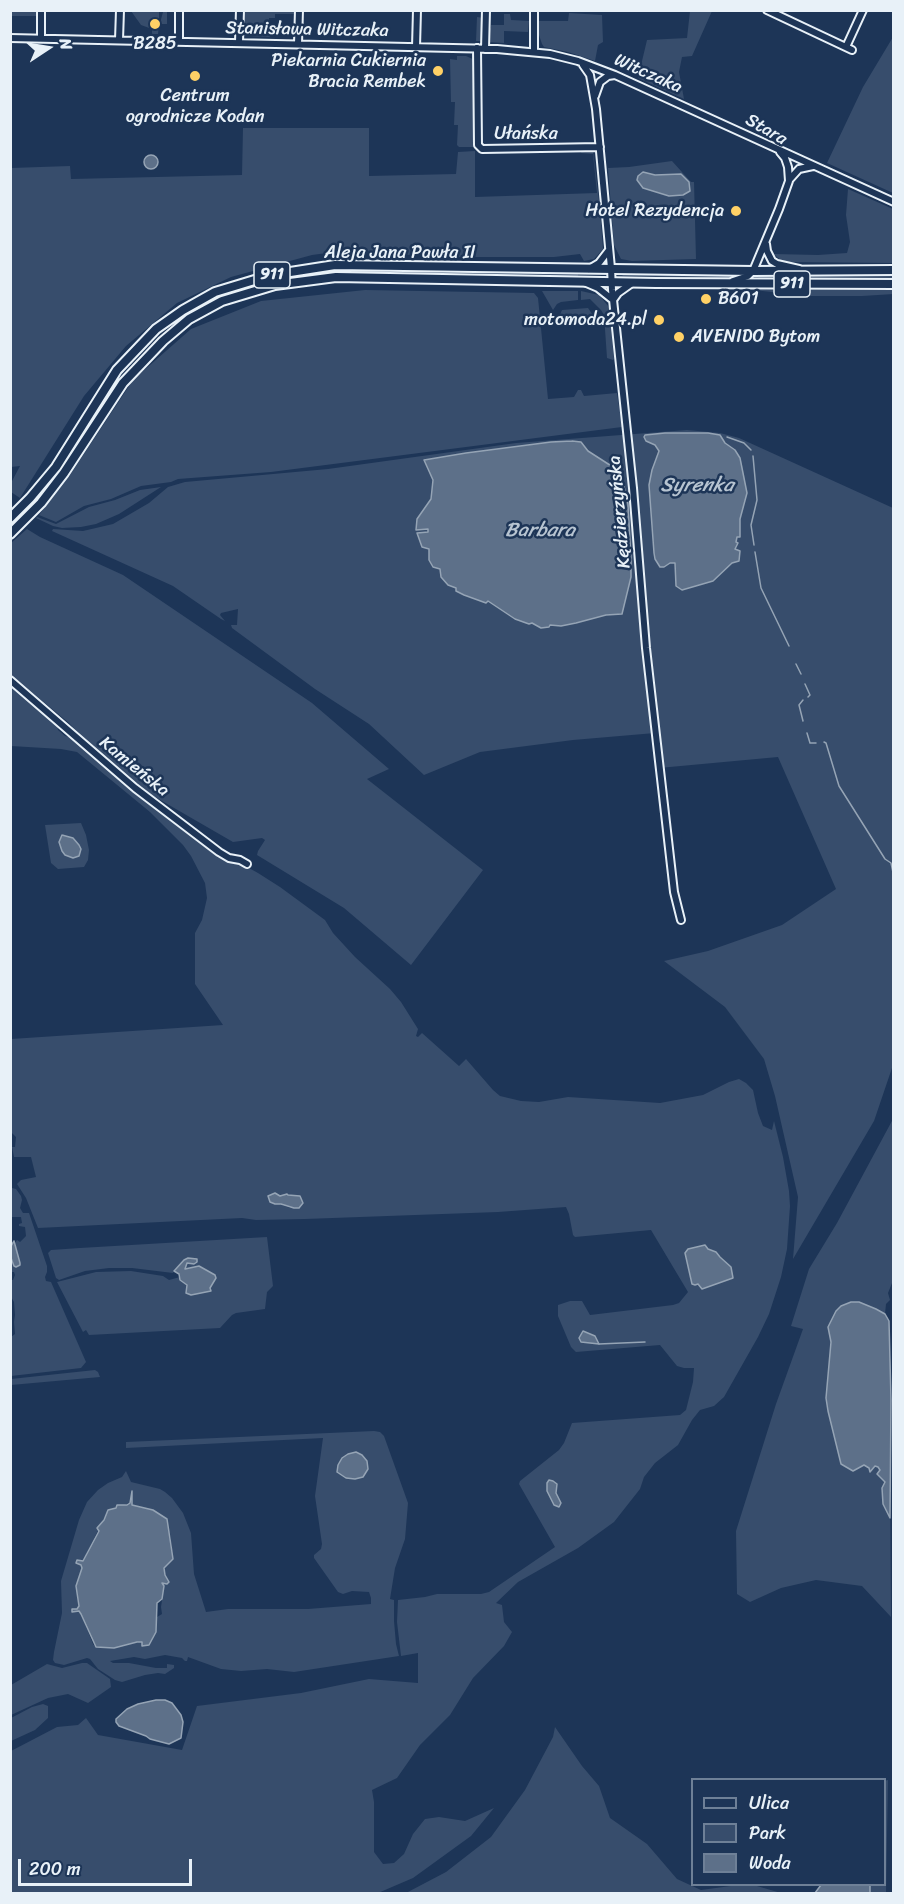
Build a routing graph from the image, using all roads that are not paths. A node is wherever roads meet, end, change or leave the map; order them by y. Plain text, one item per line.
1 (41, 10) edge
2 (120, 10) edge
3 (179, 10) edge
4 (240, 10) edge
5 (299, 10) edge
6 (417, 10) edge
7 (486, 10) edge
8 (534, 10) edge
9 (863, 10) edge
10 (769, 11) edge
11 (10, 38) edge
12 (41, 38) junction
13 (119, 40) junction
14 (179, 41) junction
15 (239, 42) junction
16 (298, 44) junction
17 (416, 46) junction
18 (481, 49) junction
19 (534, 51) junction
20 (578, 61) junction
21 (600, 70) joint
22 (615, 75) junction
23 (595, 100) junction
24 (683, 106) joint
25 (600, 147) junction
26 (780, 151) junction
27 (814, 165) junction
28 (789, 181) junction
29 (894, 202) edge
30 (766, 243) junction
31 (609, 249) junction
32 (611, 268) junction
33 (589, 269) junction
34 (807, 270) junction
35 (894, 270) edge
36 (753, 271) junction
37 (583, 282) junction
38 (612, 282) junction
39 (634, 283) junction
40 (714, 283) junction
41 (894, 285) edge
42 (613, 301) junction
43 (10, 518) edge
44 (10, 534) edge
45 (10, 680) edge
46 (247, 864) dead end
47 (681, 920) dead end

1 - 12 street
2 - 13 street
3 - 14 street
4 - 15 street
5 - 16 street
6 - 17 street
7 - 18 street
8 - 19 street
9 - 10 street
11 - 12 street, Stanisława Witczaka
12 - 13 street, Stanisława Witczaka
13 - 14 street, Stanisława Witczaka
14 - 15 street, Stanisława Witczaka
15 - 16 street, Stanisława Witczaka
16 - 17 street, Stanisława Witczaka
17 - 18 street, Stanisława Witczaka
18 - 19 street, Stanisława Witczaka
18 - 25 street, Ułańska
19 - 20 street, Stanisława Witczaka
20 - 21 street, Stanisława Witczaka
20 - 23 street, Kędzierzyńska
21 - 22 street, Witczaka
22 - 23 street
22 - 24 street, Witczaka
23 - 25 street, Kędzierzyńska
24 - 26 street, Stara
25 - 31 street, Kędzierzyńska
26 - 27 street
26 - 28 street, Stara
27 - 28 street
27 - 29 street
28 - 30 street
30 - 34 street
30 - 36 street
31 - 32 street, Kędzierzyńska
31 - 33 street
32 - 33 main road, Aleja Jana Pawła II / 911
32 - 36 main road, Aleja Jana Pawła II / 911
32 - 38 street, Kędzierzyńska
33 - 43 main road, Aleja Jana Pawła II / 911
34 - 35 main road, 911
34 - 36 main road, 911
36 - 40 street
37 - 38 main road, Aleja Jana Pawła II / 911
37 - 42 street
37 - 44 main road, Aleja Jana Pawła II / 911
38 - 39 main road, Aleja Jana Pawła II / 911
38 - 42 street, Kędzierzyńska
39 - 40 main road, Aleja Jana Pawła II / 911
39 - 42 street
40 - 41 main road, 911
42 - 47 street, Kędzierzyńska
45 - 46 street, Kamieńska

